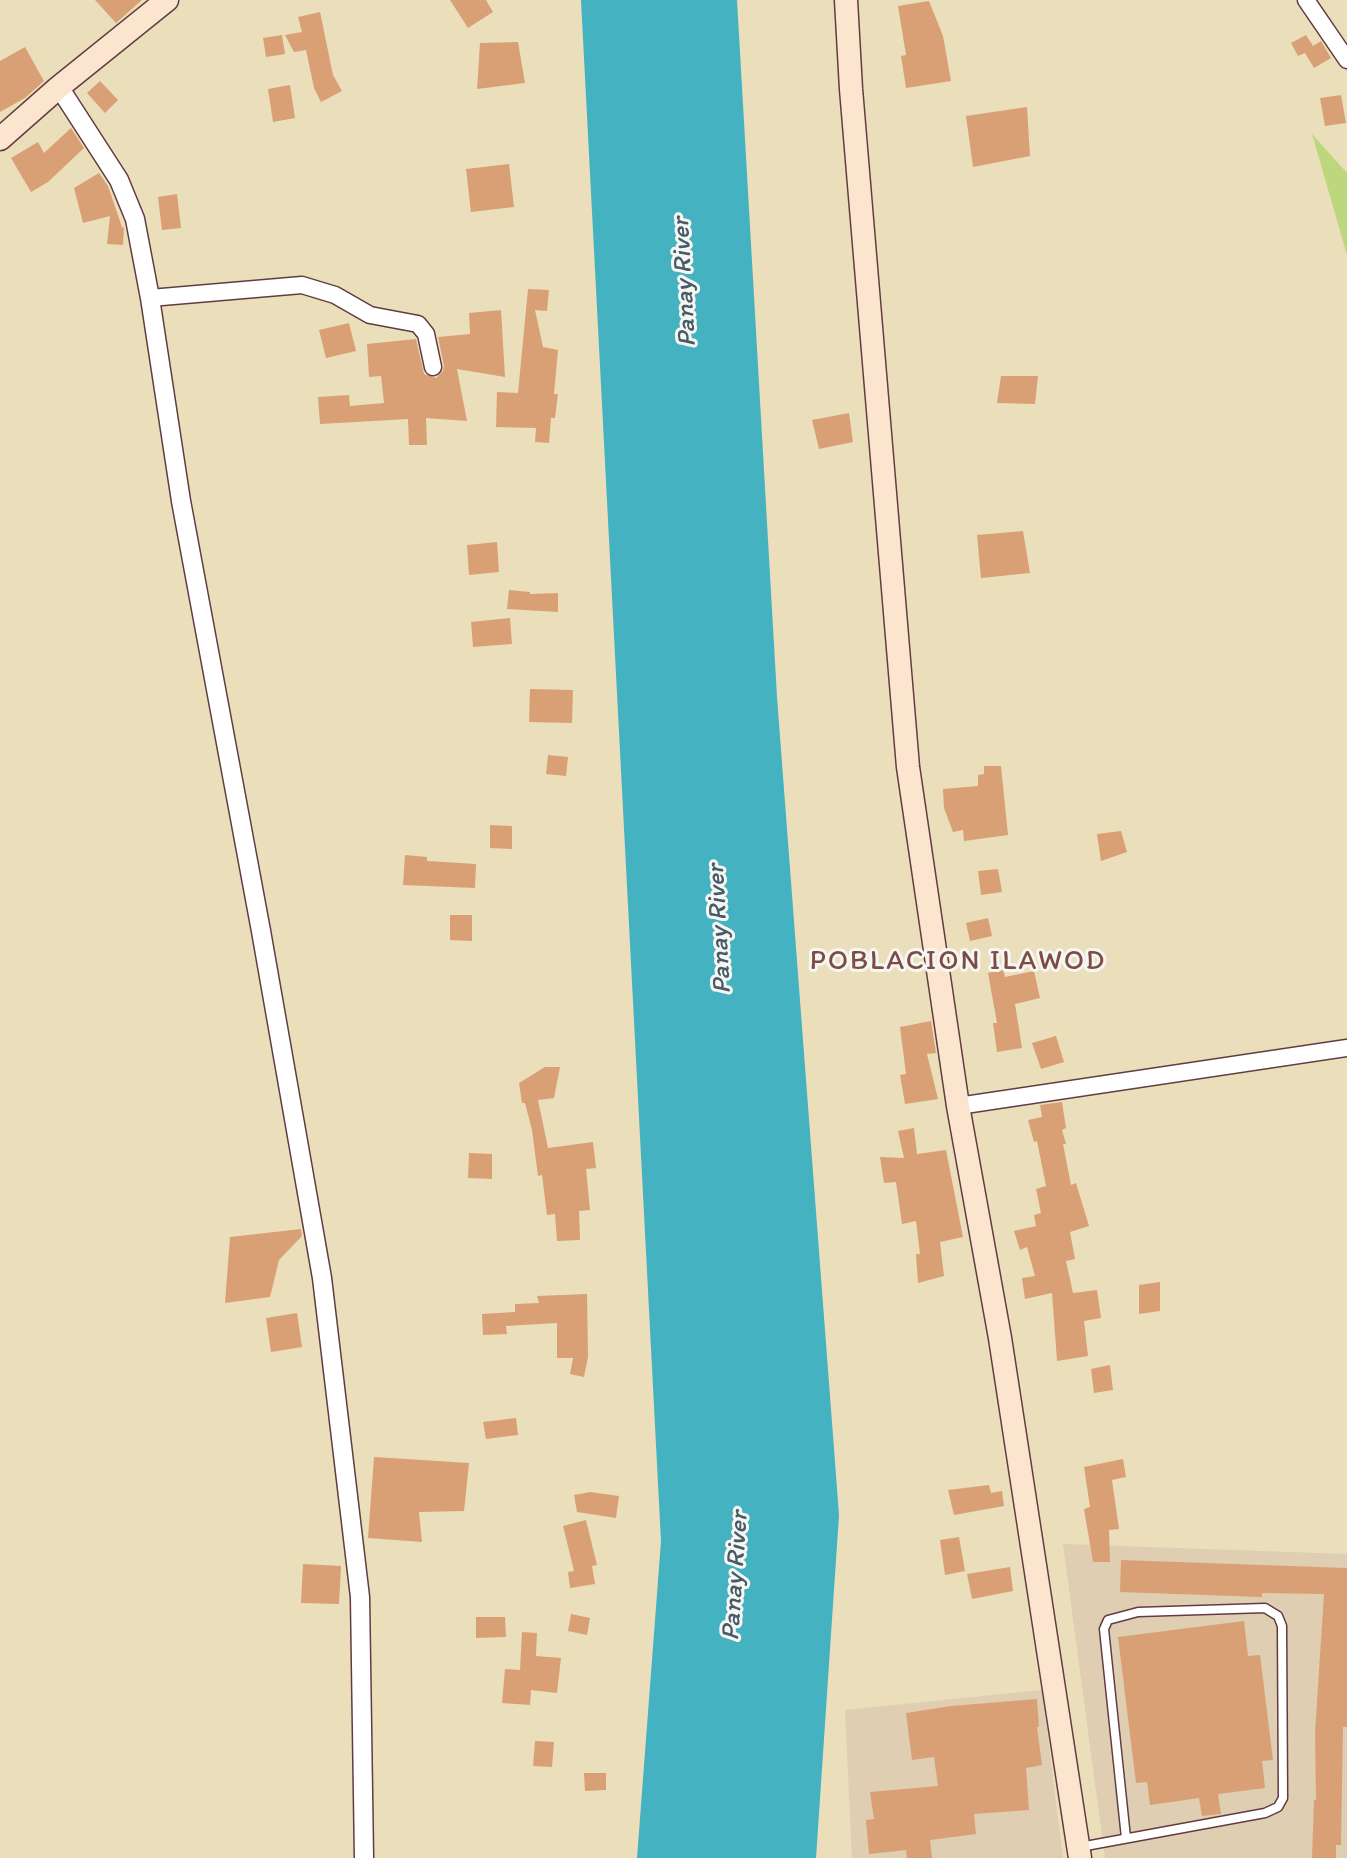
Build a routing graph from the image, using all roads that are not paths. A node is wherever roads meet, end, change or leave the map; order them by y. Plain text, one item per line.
1 (167, 0) edge
2 (846, 0) edge
3 (1306, 0) edge
4 (1347, 60) edge
5 (59, 87) junction
6 (0, 139) edge
7 (150, 298) junction
8 (433, 367) dead end
9 (1347, 1048) edge
10 (958, 1106) junction
11 (1126, 1838) junction
12 (1080, 1852) edge
13 (364, 1858) edge

1 - 5 main road
2 - 10 main road
3 - 4 street
5 - 6 main road
5 - 7 street
7 - 8 street
7 - 13 street
9 - 10 street
10 - 12 main road
11 - 11 lane
11 - 12 lane

